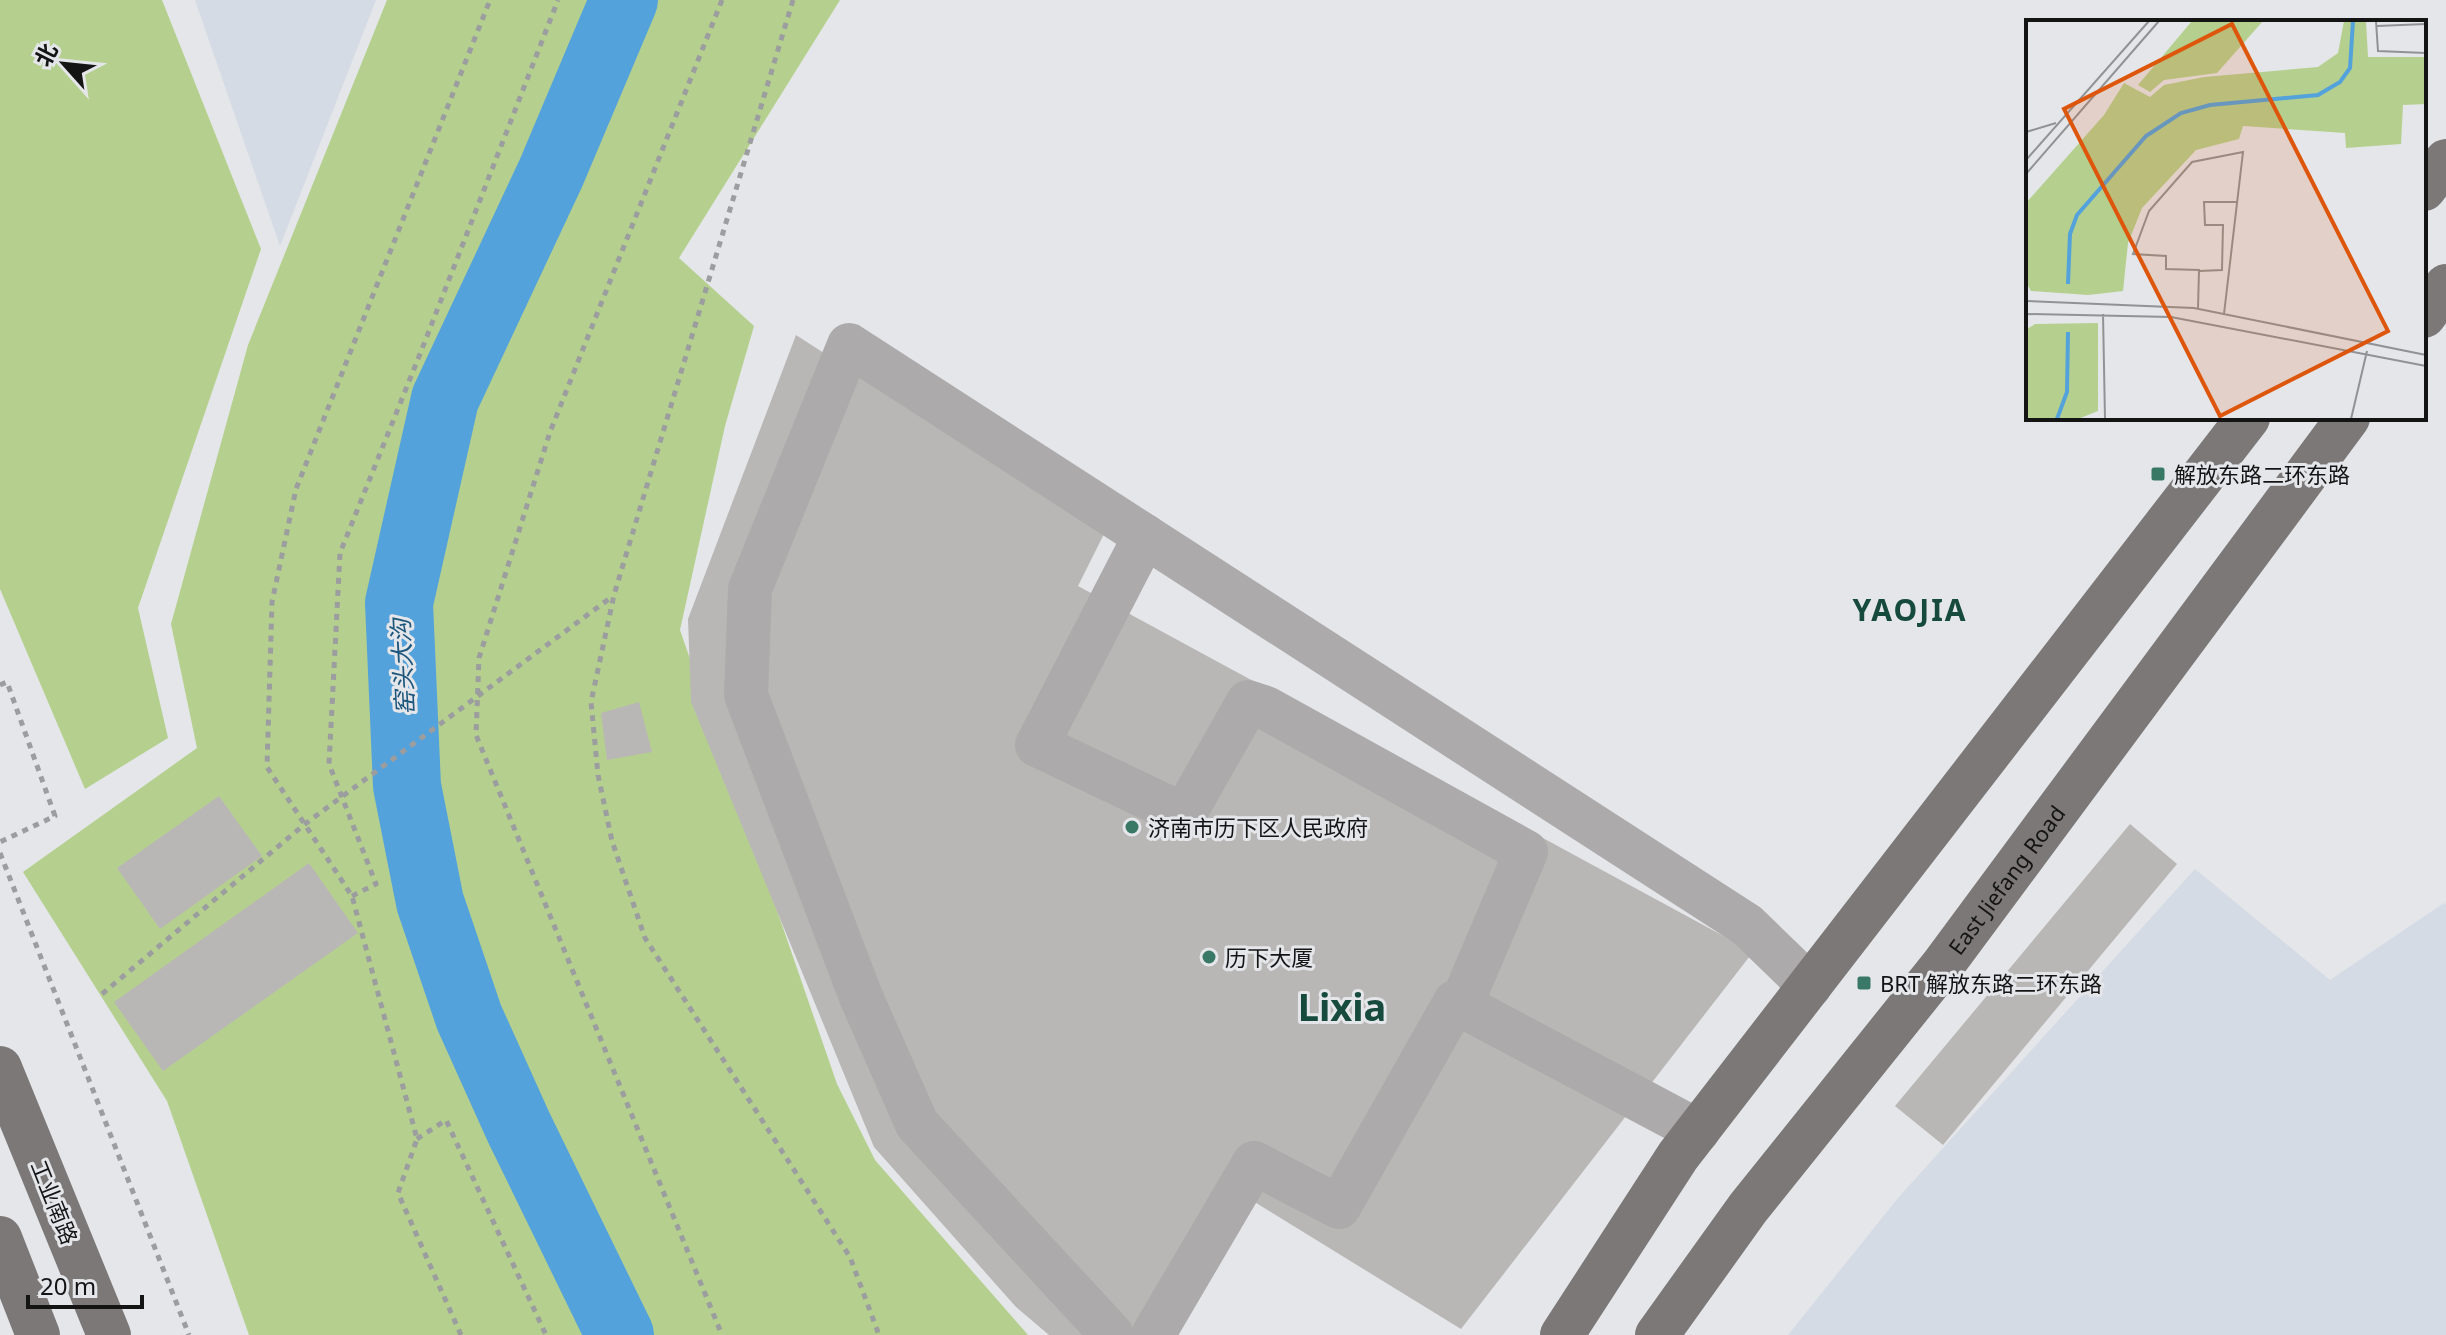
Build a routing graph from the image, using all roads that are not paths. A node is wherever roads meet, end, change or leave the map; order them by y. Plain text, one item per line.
1 (2446, 161) edge
2 (2426, 186) edge
3 (2446, 286) edge
4 (2426, 313) edge
5 (2246, 420) edge
6 (2347, 420) edge
7 (1145, 536) junction
8 (1810, 986) junction
9 (1461, 1005) junction
10 (0, 1068) edge
11 (1698, 1131) junction
12 (0, 1238) edge
13 (38, 1335) edge
14 (109, 1335) edge
15 (1112, 1335) edge
16 (1153, 1335) edge
17 (1562, 1335) edge
18 (1657, 1335) edge

1 - 2 main road
3 - 4 main road
5 - 8 main road
6 - 18 main road, East Jiefang Road
7 - 8 street
7 - 9 street
7 - 15 street
8 - 11 main road
9 - 11 street
9 - 16 street
10 - 14 main road, 工业南路
11 - 17 main road
12 - 13 main road

